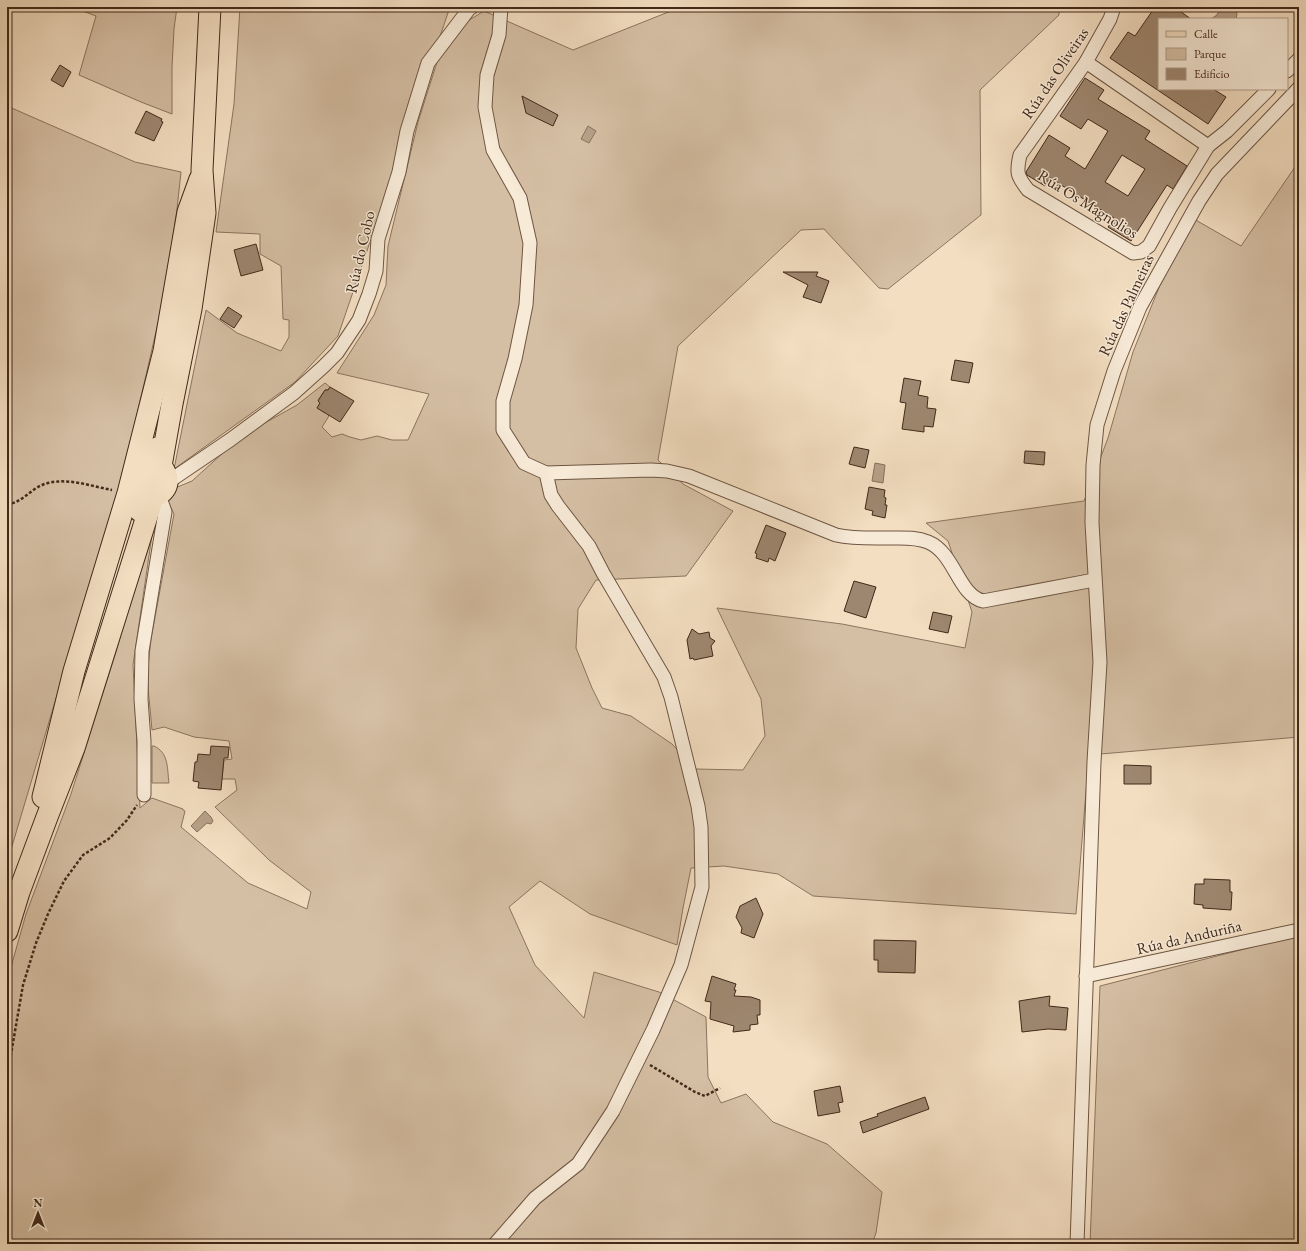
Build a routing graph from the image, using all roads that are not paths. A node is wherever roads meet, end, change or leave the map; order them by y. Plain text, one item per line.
1 (210, 7) edge
2 (222, 7) edge
3 (472, 7) edge
4 (501, 7) edge
5 (1114, 7) edge
6 (209, 45) junction
7 (1299, 59) edge
8 (1086, 62) junction
9 (1288, 70) edge
10 (1299, 88) edge
11 (1268, 90) edge
12 (1208, 146) junction
13 (1020, 154) joint
14 (202, 170) junction
15 (1142, 252) joint
16 (546, 473) junction
17 (148, 491) junction
18 (1094, 580) junction
19 (144, 795) road end
20 (19, 892) junction
21 (1299, 930) edge
22 (7, 931) edge
23 (1086, 976) junction
24 (495, 1244) edge
25 (1077, 1244) edge

1 - 6 main road
2 - 6 main road
3 - 17 street, Rúa do Cobo
4 - 16 street
5 - 8 street, Rúa das Oliveiras
6 - 14 main road
7 - 9 street
8 - 12 street
8 - 13 street, Rúa das Oliveiras
10 - 18 street, Rúa das Palmeiras
11 - 12 street, Rúa das Palmeiras
12 - 15 street, Rúa das Palmeiras
13 - 15 street, Rúa Os Magnolios
14 - 17 main road
14 - 17 main road
16 - 18 street
16 - 24 street
17 - 19 street
17 - 20 main road
17 - 20 main road
18 - 23 street, Rúa das Palmeiras
20 - 22 main road
21 - 23 street, Rúa da Anduriña
23 - 25 street, Rúa das Palmeiras

